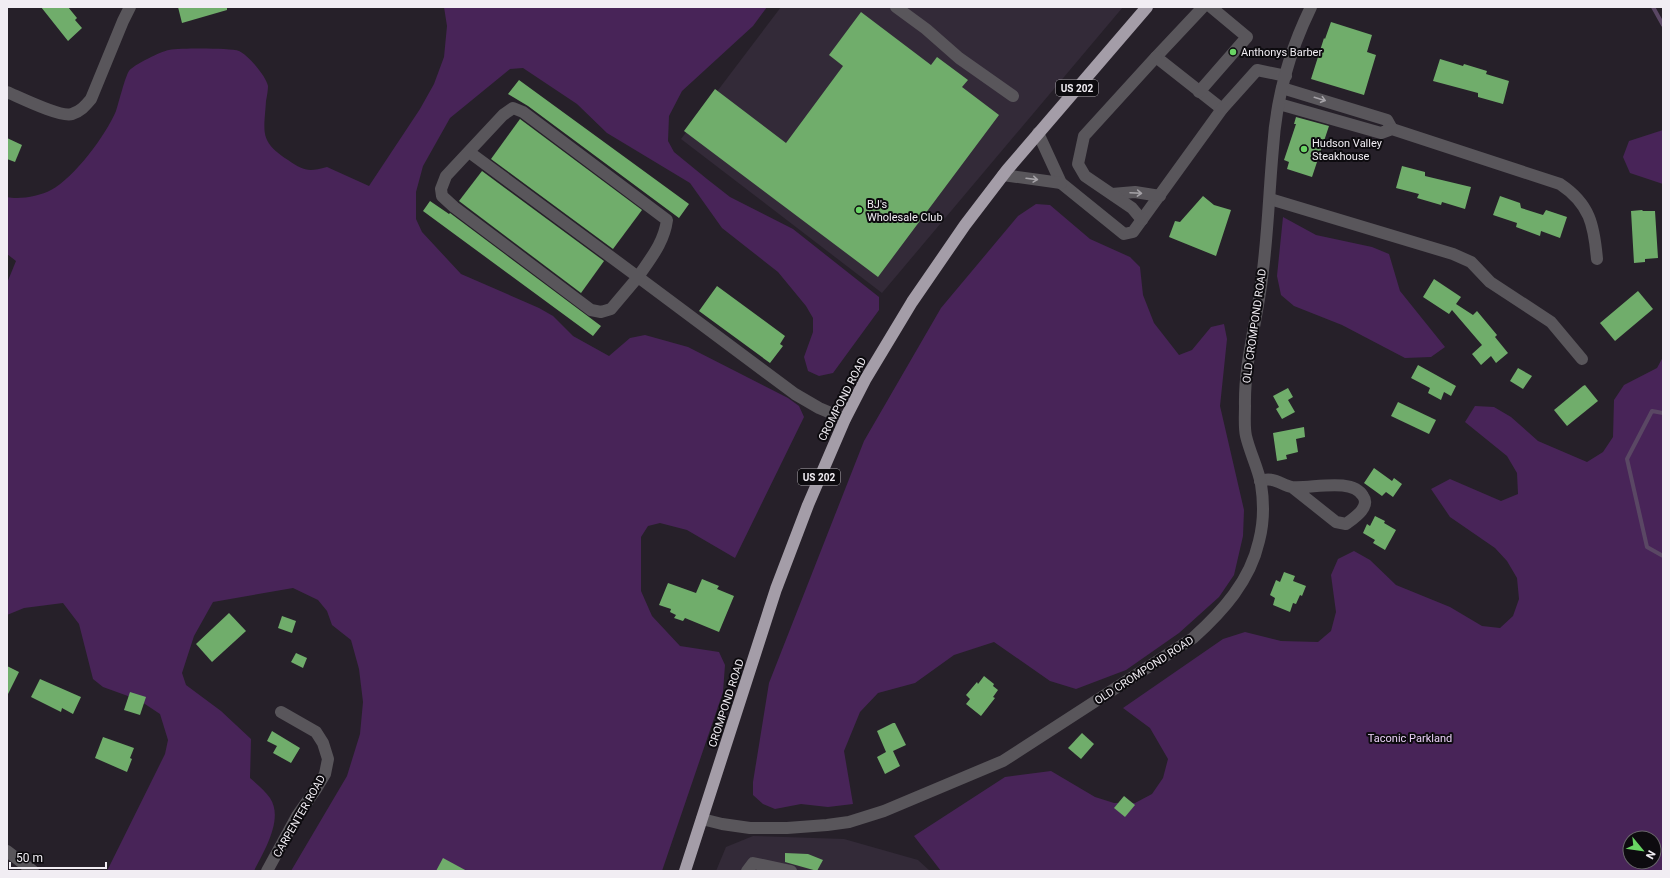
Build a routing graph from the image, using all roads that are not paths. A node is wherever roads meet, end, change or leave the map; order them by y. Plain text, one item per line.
1 (130, 7) edge
2 (1147, 7) edge
3 (1203, 7) edge
4 (1211, 7) edge
5 (1311, 7) edge
6 (904, 9) edge
7 (1156, 57) junction
8 (1286, 76) junction
9 (1282, 88) junction
10 (7, 92) edge
11 (1199, 92) junction
12 (1013, 96) dead end
13 (1279, 104) junction
14 (1222, 109) junction
15 (1392, 129) junction
16 (1038, 133) junction
17 (469, 152) junction
18 (1003, 175) junction
19 (1061, 183) junction
20 (1112, 194) junction
21 (1160, 196) junction
22 (1270, 199) junction
23 (1142, 220) junction
24 (1597, 259) dead end
25 (638, 277) junction
26 (1582, 359) dead end
27 (845, 419) junction
28 (1260, 480) junction
29 (1292, 487) junction
30 (281, 712) dead end
31 (702, 819) junction
32 (7, 851) edge
33 (33, 871) edge
34 (267, 871) edge
35 (685, 871) edge
36 (747, 871) edge
37 (791, 871) edge

1 - 10 street
2 - 16 highway, CROMPOND ROAD / US 202
3 - 7 street
4 - 11 street
5 - 8 street, OLD CROMPOND ROAD
6 - 12 street
7 - 11 street
7 - 20 street
8 - 9 street, OLD CROMPOND ROAD
8 - 14 street
9 - 13 street, OLD CROMPOND ROAD
9 -> 15 street
11 - 14 street
13 - 15 street
13 - 22 street, OLD CROMPOND ROAD
14 - 21 street
15 - 24 street
16 - 18 highway, CROMPOND ROAD / US 202
16 - 19 street
17 - 25 street
17 - 25 street
17 - 25 street
18 -> 19 street
18 - 27 highway, CROMPOND ROAD / US 202
19 - 23 street
20 -> 21 street
20 - 23 street
21 - 23 street
22 - 26 street
22 - 28 street, OLD CROMPOND ROAD
25 - 27 street
27 - 31 highway, CROMPOND ROAD / US 202
28 - 29 street
28 - 31 street, OLD CROMPOND ROAD
29 - 29 street
30 - 34 street, CARPENTER ROAD
31 - 35 highway, CROMPOND ROAD / US 202
32 - 33 street
36 - 37 street

